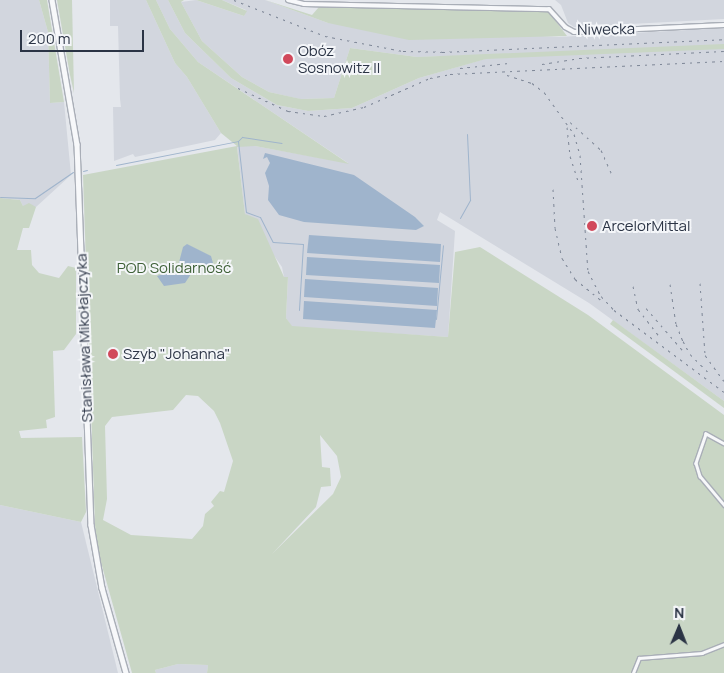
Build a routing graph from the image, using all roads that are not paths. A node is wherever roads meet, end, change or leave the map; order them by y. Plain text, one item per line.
1 (52, 0) edge
2 (288, 0) edge
3 (724, 25) edge
4 (724, 444) edge
5 (724, 505) edge
6 (724, 644) edge
7 (126, 673) edge
8 (634, 673) edge

1 - 7 street, Stanisława Mikołajczyka
2 - 3 street, Niwecka
4 - 5 street
6 - 8 street

